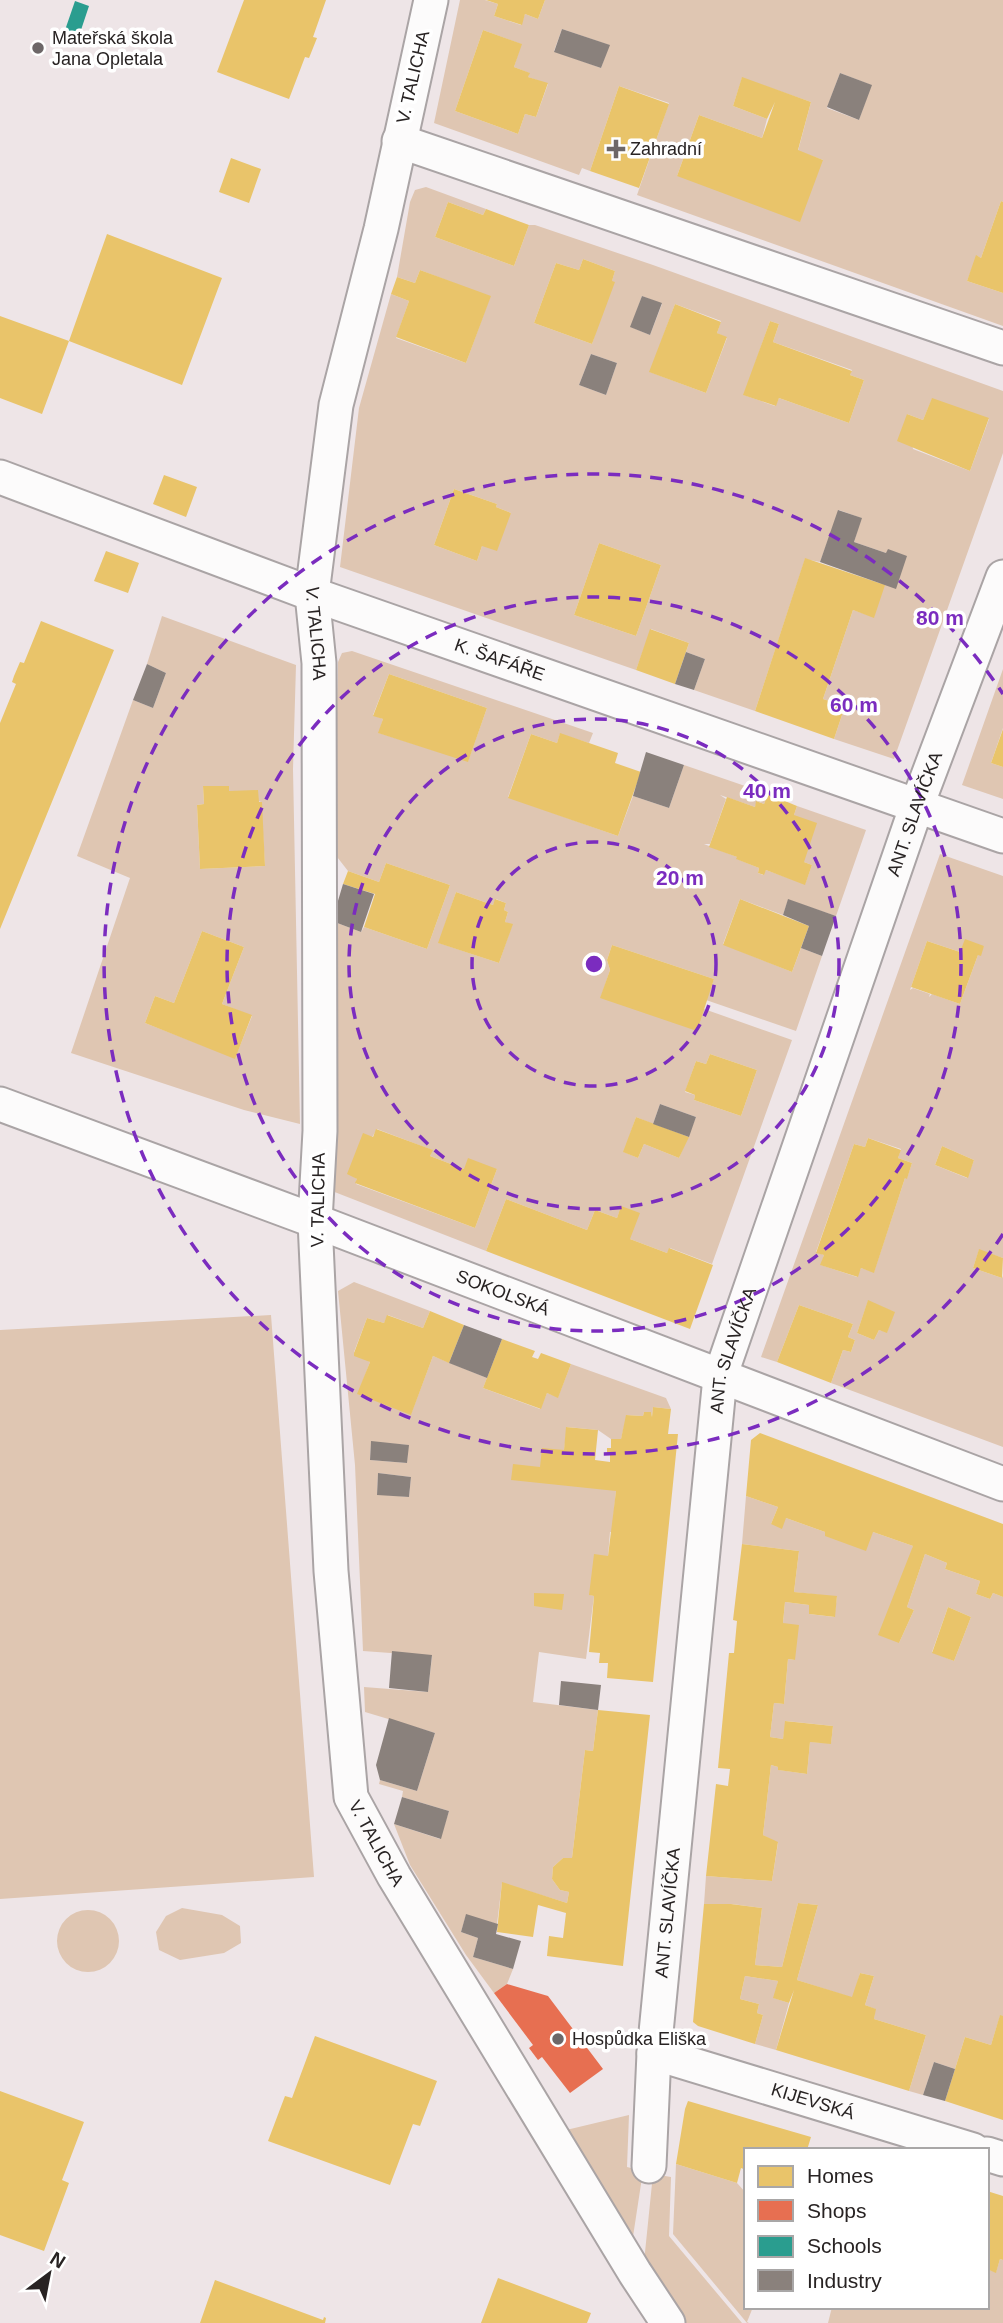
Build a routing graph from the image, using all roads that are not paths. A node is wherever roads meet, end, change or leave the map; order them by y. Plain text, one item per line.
1 (431, 0) edge
2 (399, 141) junction
3 (1003, 348) edge
4 (0, 477) edge
5 (1003, 577) edge
6 (312, 594) junction
7 (917, 805) junction
8 (1003, 836) edge
9 (0, 1104) edge
10 (315, 1221) junction
11 (720, 1377) junction
12 (1003, 1484) edge
13 (654, 2053) junction
14 (965, 2148) edge
15 (649, 2166) dead end
16 (668, 2323) edge

1 - 2 street, V. TALICHA
2 - 3 street
2 - 6 street, V. TALICHA
4 - 6 street, K. ŠAFÁŘE
5 - 7 street, ANT. SLAVÍČKA
6 - 7 street, K. ŠAFÁŘE
6 - 10 street, V. TALICHA
7 - 8 street, K. ŠAFÁŘE
7 - 11 street, ANT. SLAVÍČKA
9 - 10 street, SOKOLSKÁ
10 - 11 street, SOKOLSKÁ
10 - 16 street, V. TALICHA
11 - 12 street, SOKOLSKÁ
11 - 13 street, ANT. SLAVÍČKA
13 - 14 street, KIJEVSKÁ
13 - 15 street, ANT. SLAVÍČKA

